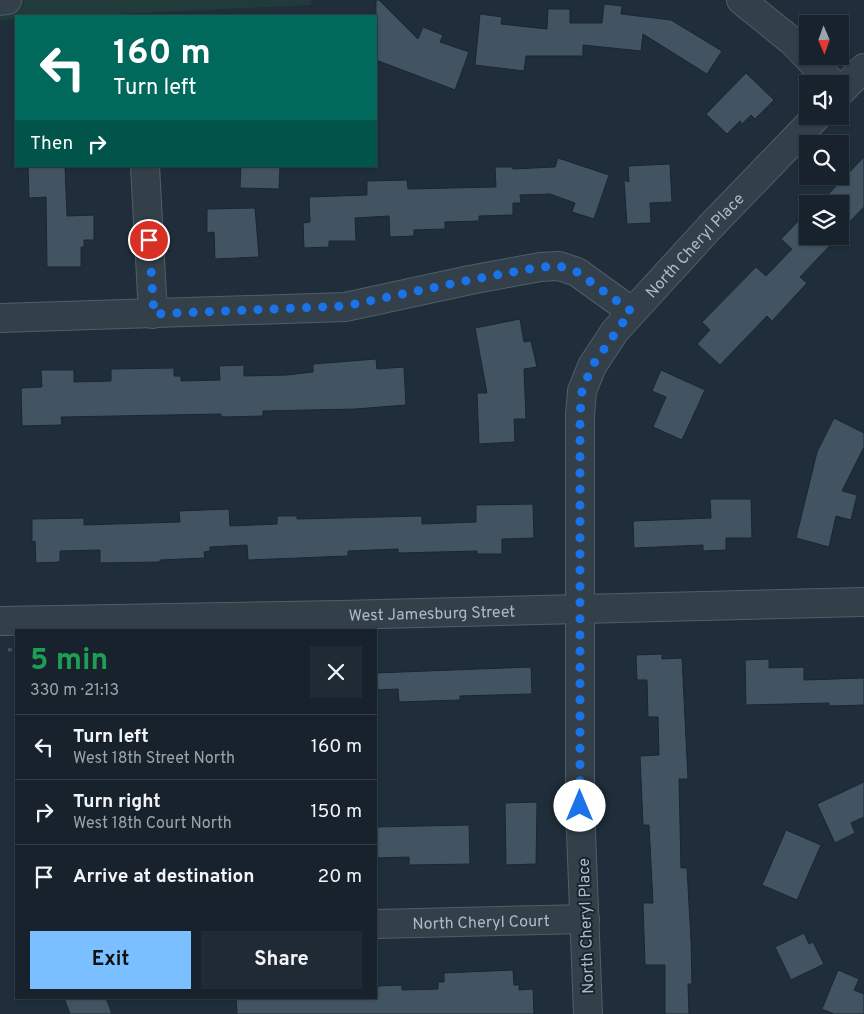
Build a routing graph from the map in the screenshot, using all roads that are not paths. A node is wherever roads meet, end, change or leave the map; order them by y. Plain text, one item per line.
1 (0, 0) edge
2 (7, 0) edge
3 (741, 0) edge
4 (864, 68) edge
5 (824, 75) edge
6 (849, 83) edge
7 (808, 125) edge
8 (145, 167) edge
9 (631, 311) junction
10 (154, 314) junction
11 (0, 318) edge
12 (864, 602) edge
13 (580, 607) junction
14 (0, 620) edge
15 (585, 920) junction
16 (377, 924) edge
17 (588, 1014) edge

1 - 2 street
3 - 5 street
4 - 6 street
7 - 9 street, North Cheryl Place
8 - 10 street
9 - 10 street
9 - 13 street, North Cheryl Place
10 - 11 street
12 - 13 street, West Jamesburg Street
13 - 14 street, West Jamesburg Street
13 - 15 street, North Cheryl Place
15 - 16 street, North Cheryl Court
15 - 17 street, North Cheryl Place

